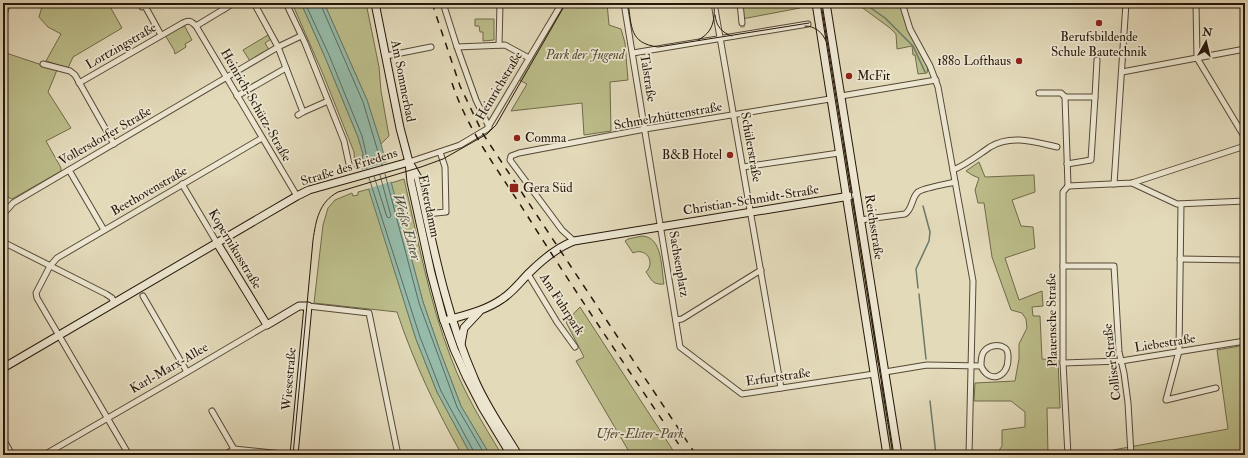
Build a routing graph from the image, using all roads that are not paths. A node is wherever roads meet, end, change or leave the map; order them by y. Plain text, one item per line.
1 (151, 3) edge
2 (221, 3) edge
3 (234, 3) edge
4 (254, 3) edge
5 (286, 3) edge
6 (375, 3) edge
7 (443, 3) edge
8 (500, 3) edge
9 (562, 3) edge
10 (624, 3) edge
11 (714, 3) edge
12 (740, 3) edge
13 (816, 3) edge
14 (826, 3) edge
15 (902, 3) edge
16 (1126, 3) edge
17 (1196, 3) edge
18 (143, 4) edge
19 (224, 9) junction
20 (742, 23) tunnel mouth
21 (808, 24) dead end
22 (196, 26) junction
23 (161, 35) junction
24 (302, 36) junction
25 (721, 38) junction
26 (499, 45) junction
27 (278, 47) junction
28 (431, 47) dead end
29 (457, 47) junction
30 (1245, 48) edge
31 (633, 53) junction
32 (386, 56) junction
33 (529, 58) junction
34 (1197, 58) junction
35 (1097, 60) dead end
36 (43, 64) dead end
37 (286, 68) junction
38 (1122, 72) junction
39 (226, 78) junction
40 (936, 80) junction
41 (79, 83) junction
42 (1038, 93) dead end
43 (237, 96) junction
44 (841, 96) junction
45 (1065, 97) junction
46 (1095, 97) junction
47 (830, 99) junction
48 (328, 101) junction
49 (734, 115) junction
50 (489, 127) junction
51 (645, 130) junction
52 (262, 138) junction
53 (1245, 138) edge
54 (114, 144) junction
55 (1245, 146) edge
56 (1058, 147) dead end
57 (440, 152) junction
58 (839, 153) junction
59 (409, 162) junction
60 (349, 164) dead end
61 (1067, 164) junction
62 (743, 167) junction
63 (69, 170) junction
64 (953, 170) junction
65 (955, 182) junction
66 (1132, 183) junction
67 (182, 184) junction
68 (1114, 184) junction
69 (1068, 186) junction
70 (856, 195) junction
71 (297, 196) junction
72 (846, 197) junction
73 (1245, 202) edge
74 (1181, 204) junction
75 (751, 212) junction
76 (426, 214) junction
77 (860, 220) junction
78 (3, 221) edge
79 (661, 227) junction
80 (104, 230) junction
81 (574, 241) junction
82 (3, 242) edge
83 (217, 243) junction
84 (1180, 259) junction
85 (1245, 260) edge
86 (50, 266) junction
87 (1062, 266) junction
88 (760, 270) junction
89 (528, 274) junction
90 (143, 296) dead end
91 (114, 303) junction
92 (308, 306) junction
93 (481, 310) junction
94 (452, 318) junction
95 (676, 320) junction
96 (444, 321) junction
97 (267, 325) junction
98 (58, 336) junction
99 (1245, 341) edge
100 (461, 344) junction
101 (575, 347) dead end
102 (1179, 351) junction
103 (1121, 361) junction
104 (1064, 363) junction
105 (971, 366) junction
106 (980, 366) junction
107 (3, 368) edge
108 (187, 372) junction
109 (885, 372) junction
110 (874, 374) junction
111 (781, 388) junction
112 (1216, 388) dead end
113 (212, 411) dead end
114 (108, 418) junction
115 (3, 439) edge
116 (234, 449) junction
117 (12, 455) edge
118 (44, 455) edge
119 (129, 455) edge
120 (225, 455) edge
121 (294, 455) edge
122 (398, 455) edge
123 (511, 455) edge
124 (518, 455) edge
125 (887, 455) edge
126 (898, 455) edge
127 (969, 455) edge
128 (1068, 455) edge
129 (1131, 455) edge

1 - 18 street
2 - 19 street
3 - 19 street
4 - 27 street
5 - 24 street
6 - 32 main road, Am Sommerbad
7 - 29 street
8 - 26 street
9 - 33 street, Heinrichstraße
10 - 31 street, Talstraße
11 - 25 street, Schülerstraße
12 - 20 street
13 - 47 main road, Reichsstraße
14 - 44 main road, Reichsstraße
15 - 40 street
16 - 38 street
17 - 34 street
18 - 23 street
19 - 22 street
21 - 25 street
22 - 23 street, Lortzingstraße
22 - 39 street, Heinrich-Schütz-Straße
23 - 41 street, Lortzingstraße
24 - 27 street, Vollersdorfer Straße
24 - 48 street
25 - 31 street
25 - 49 street, Schülerstraße
26 - 29 street
26 - 33 street
27 - 37 street
27 - 39 street, Vollersdorfer Straße
28 - 32 street
29 - 50 street
30 - 34 street
31 - 51 street, Talstraße
32 - 59 main road, Am Sommerbad
33 - 50 street, Heinrichstraße
34 - 38 street
34 - 53 street
35 - 46 street
36 - 41 street
37 - 43 street
37 - 48 street
38 - 68 street
39 - 43 street, Heinrich-Schütz-Straße
39 - 54 street, Vollersdorfer Straße
40 - 44 street
40 - 64 street
41 - 54 street, Lortzingstraße
42 - 45 street
43 - 52 street, Heinrich-Schütz-Straße
44 - 47 main road
44 - 70 main road, Reichsstraße
45 - 46 street
45 - 61 street, Plauensche Straße
46 - 61 street
47 - 49 street, Schmelzhüttenstraße
47 - 58 main road, Reichsstraße
48 - 60 street
49 - 51 street, Schmelzhüttenstraße
49 - 62 street, Schülerstraße
50 - 57 street, Heinrichstraße
51 - 79 street, Talstraße
51 - 81 street, Schmelzhüttenstraße
52 - 67 street, Beethovenstraße
52 - 71 street, Heinrich-Schütz-Straße
54 - 63 street, Vollersdorfer Straße
55 - 66 street
56 - 64 street
57 - 59 street, Heinrichstraße
57 - 76 street
58 - 62 street
58 - 72 main road, Reichsstraße
59 - 71 main road, Straße des Friedens
59 - 76 main road, Elsterdamm
59 - 96 main road, Elsterdamm
61 - 69 street, Plauensche Straße
62 - 75 street, Schülerstraße
63 - 78 street, Vollersdorfer Straße
63 - 80 street
64 - 65 street
65 - 77 street
65 - 105 street
66 - 68 street
66 - 74 street
67 - 80 street, Beethovenstraße
67 - 83 street, Kopernikusstraße
68 - 69 street
69 - 87 street, Plauensche Straße
70 - 72 main road, Christian-Schmidt-Straße
70 - 77 main road, Reichsstraße
71 - 83 main road, Straße des Friedens
72 - 75 main road, Christian-Schmidt-Straße
72 - 110 main road, Reichsstraße
73 - 74 street
74 - 84 street
75 - 79 main road, Christian-Schmidt-Straße
75 - 88 street, Schülerstraße
76 - 94 main road, Elsterdamm
77 - 109 main road, Reichsstraße
79 - 81 main road, Sachsenplatz
79 - 95 street, Sachsenplatz
80 - 86 street, Beethovenstraße
81 - 89 main road, Am Fuhrpark
82 - 86 street
83 - 91 main road, Straße des Friedens
83 - 97 main road, Kopernikusstraße
84 - 85 street
84 - 102 street
86 - 91 street
86 - 98 street
87 - 103 street, Colliser Straße
87 - 104 street, Plauensche Straße
88 - 95 street
88 - 111 street, Schülerstraße
89 - 93 main road, Am Fuhrpark
89 - 101 street, Am Fuhrpark
90 - 108 street
91 - 98 main road, Straße des Friedens
92 - 97 main road, Karl-Marx-Allee
92 - 121 main road, Wiesestraße
92 - 122 street
93 - 94 main road, Am Fuhrpark
93 - 100 main road
94 - 96 main road, Am Fuhrpark
94 - 100 main road, Elsterdamm
95 - 111 street, Erfurtstraße
96 - 123 main road, Elsterdamm
97 - 108 street, Karl-Marx-Allee
98 - 107 main road, Straße des Friedens
98 - 114 street
99 - 102 street, Liebestraße
100 - 124 main road, Elsterdamm
102 - 103 street, Liebestraße
102 - 112 street
103 - 104 street, Liebestraße
103 - 129 street, Colliser Straße
104 - 128 street, Plauensche Straße
105 - 106 street
105 - 109 street
105 - 127 street
106 - 106 street
108 - 114 street, Karl-Marx-Allee
109 - 110 main road
109 - 126 main road, Reichsstraße
110 - 111 street, Erfurtstraße
110 - 125 main road, Reichsstraße
113 - 116 street
114 - 118 street, Karl-Marx-Allee
114 - 119 street
115 - 117 street
116 - 120 street
116 - 121 street

